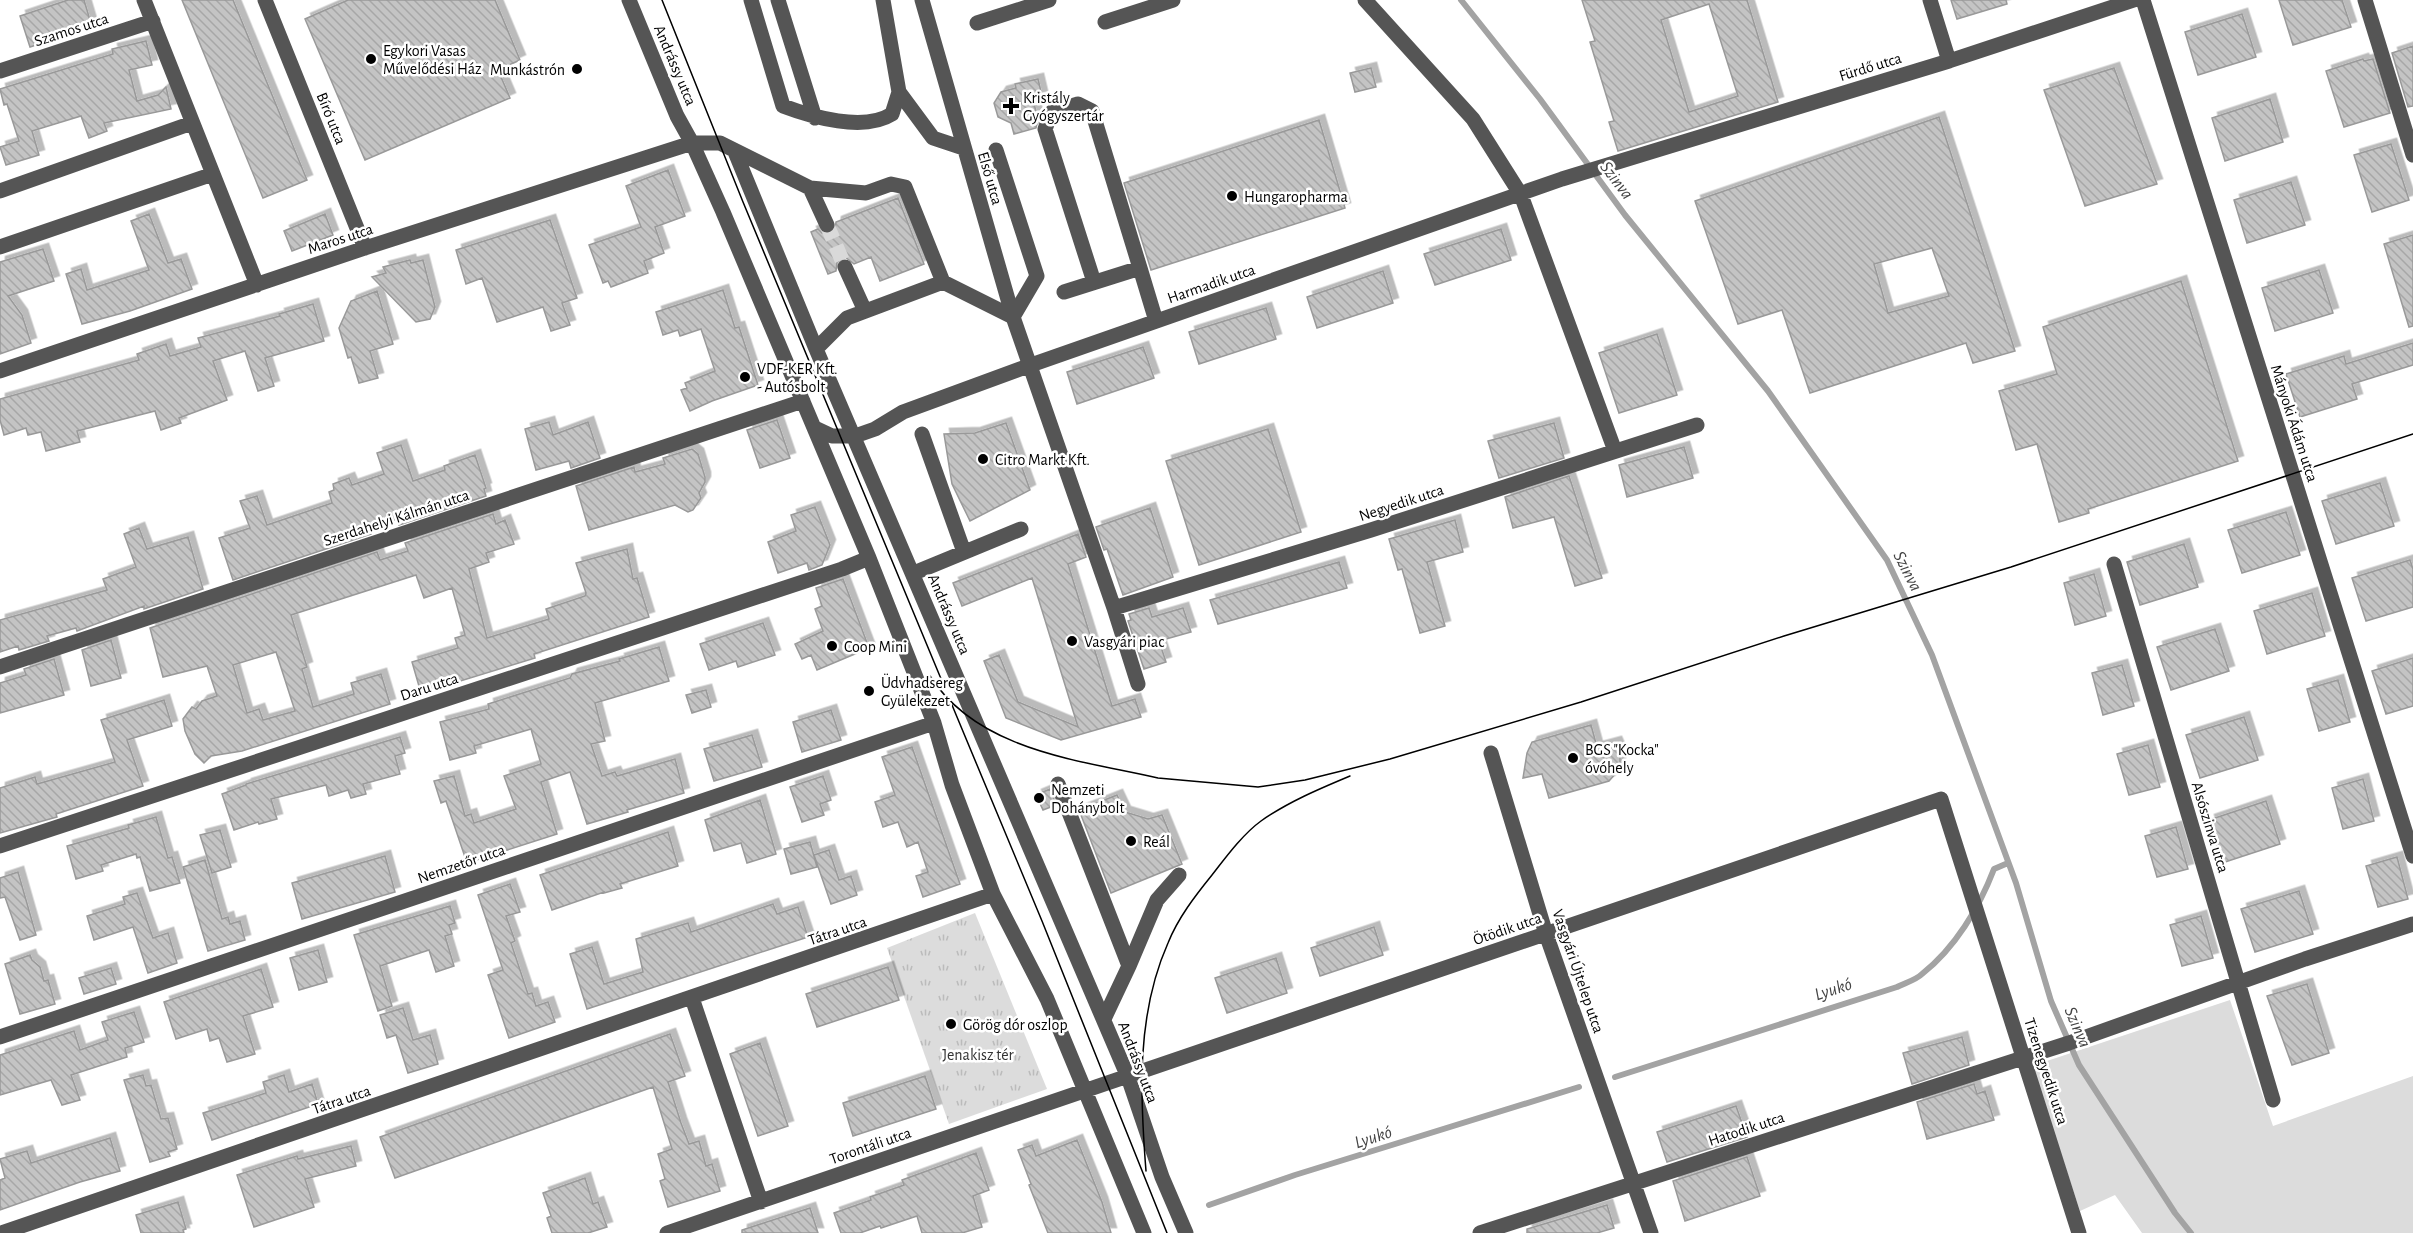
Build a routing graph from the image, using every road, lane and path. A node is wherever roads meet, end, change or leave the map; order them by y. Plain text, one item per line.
1 (144, 0) edge
2 (265, 0) edge
3 (629, 0) edge
4 (751, 0) edge
5 (778, 0) edge
6 (883, 0) edge
7 (922, 0) edge
8 (1049, 0) edge
9 (1173, 0) edge
10 (1365, 0) edge
11 (1930, 0) edge
12 (2134, 0) edge
13 (2143, 0) edge
14 (2365, 0) edge
15 (153, 21) junction
16 (1105, 22) dead end
17 (977, 23) dead end
18 (1949, 61) junction
19 (0, 71) edge
20 (900, 92) junction
21 (815, 118) junction
22 (192, 123) junction
23 (692, 143) junction
24 (963, 148) junction
25 (996, 150) dead end
26 (735, 152) junction
27 (2413, 155) edge
28 (213, 174) junction
29 (1562, 179) joint
30 (810, 188) junction
31 (0, 191) edge
32 (1521, 195) junction
33 (827, 225) tunnel mouth
34 (0, 247) edge
35 (365, 248) junction
36 (845, 267) tunnel mouth
37 (1140, 268) junction
38 (944, 282) junction
39 (1094, 282) junction
40 (257, 285) junction
41 (1064, 292) dead end
42 (865, 311) junction
43 (1013, 317) junction
44 (1156, 321) junction
45 (816, 349) junction
46 (1031, 365) junction
47 (0, 371) edge
48 (803, 401) junction
49 (1697, 425) dead end
50 (815, 428) junction
51 (875, 429) junction
52 (922, 434) dead end
53 (855, 436) junction
54 (1615, 451) junction
55 (866, 462) junction
56 (1021, 529) dead end
57 (964, 552) junction
58 (869, 558) junction
59 (2114, 564) dead end
60 (914, 573) junction
61 (1114, 608) junction
62 (0, 668) edge
63 (1138, 684) dead end
64 (934, 723) junction
65 (1491, 753) dead end
66 (1058, 784) dead end
67 (1941, 800) joint
68 (0, 846) edge
69 (2413, 856) edge
70 (1179, 875) dead end
71 (993, 894) junction
72 (2413, 924) edge
73 (1546, 934) junction
74 (1129, 966) junction
75 (2238, 982) junction
76 (692, 998) junction
77 (1104, 1018) junction
78 (0, 1037) edge
79 (2023, 1056) junction
80 (1128, 1077) junction
81 (1085, 1091) junction
82 (2273, 1100) dead end
83 (1635, 1183) junction
84 (761, 1202) junction
85 (2, 1233) edge
86 (668, 1233) edge
87 (1144, 1233) edge
88 (1186, 1233) edge
89 (1480, 1233) edge
90 (1651, 1233) edge
91 (2079, 1233) edge

1 - 15 street
2 - 35 street, Bíró utca
3 - 23 street, Andrássy utca
4 - 21 street
5 - 21 street
6 - 20 street
7 - 24 street, Első utca
8 - 17 street
9 - 16 street
10 - 32 street
11 - 18 street
12 - 18 street, Fürdő utca
13 - 69 street, Mányoki Ádám utca
14 - 27 street
15 - 19 street, Szamos utca
15 - 22 street
18 - 29 street, Fürdő utca
20 - 21 street
20 - 24 street
22 - 28 street
22 - 31 street
23 - 26 street
23 - 35 street, Maros utca
23 - 48 street, Andrássy utca
24 - 43 street, Első utca
25 - 43 street
26 - 30 street
26 - 45 street, Andrássy utca
28 - 34 street
28 - 40 street
29 - 32 street, Harmadik utca
30 - 33 street
30 - 38 street
32 - 44 street, Harmadik utca
32 - 54 street
35 - 40 street, Maros utca
36 - 42 street
37 - 39 street
37 - 39 street
37 - 44 street
38 - 42 street
38 - 43 street
39 - 41 street
40 - 47 street, Maros utca
42 - 45 street
43 - 46 street, Első utca
44 - 46 street, Harmadik utca
45 - 53 street, Andrássy utca
46 - 51 street, Harmadik utca
46 - 61 street, Első utca
48 - 50 street, Andrássy utca
48 - 62 street, Szerdahelyi Kálmán utca
49 - 54 street, Negyedik utca
50 - 53 street, Harmadik utca
50 - 58 street, Andrássy utca
51 - 53 street, Harmadik utca
51 - 55 street
52 - 57 street
53 - 55 street, Andrássy utca
54 - 61 street, Negyedik utca
55 - 60 street, Andrássy utca
56 - 57 street
57 - 60 street
58 - 64 street, Andrássy utca
58 - 68 street, Daru utca
59 - 75 street, Alsószinva utca
60 - 77 street, Andrássy utca
61 - 63 street, Első utca
64 - 71 street, Andrássy utca
64 - 78 street, Nemzetőr utca
65 - 73 street, Vasgyári Újtelep utca
66 - 74 street
67 - 73 street, Ötödik utca
67 - 79 street, Tizenegyedik utca
70 - 74 street
71 - 76 street, Tátra utca
71 - 81 street, Andrássy utca
72 - 75 street, Hatodik utca
73 - 80 street, Ötödik utca
73 - 83 street, Vasgyári Újtelep utca
74 - 77 street
75 - 79 street, Hatodik utca
75 - 82 street, Alsószinva utca
76 - 84 street
76 - 85 street, Tátra utca
77 - 80 street, Andrássy utca
79 - 83 street, Hatodik utca
79 - 91 street, Tizenegyedik utca
80 - 81 street, Ötödik utca
80 - 88 street, Andrássy utca
81 - 84 street, Torontáli utca
81 - 87 street, Andrássy utca
83 - 89 street, Hatodik utca
83 - 90 street, Vasgyári Újtelep utca
84 - 86 street, Torontáli utca

